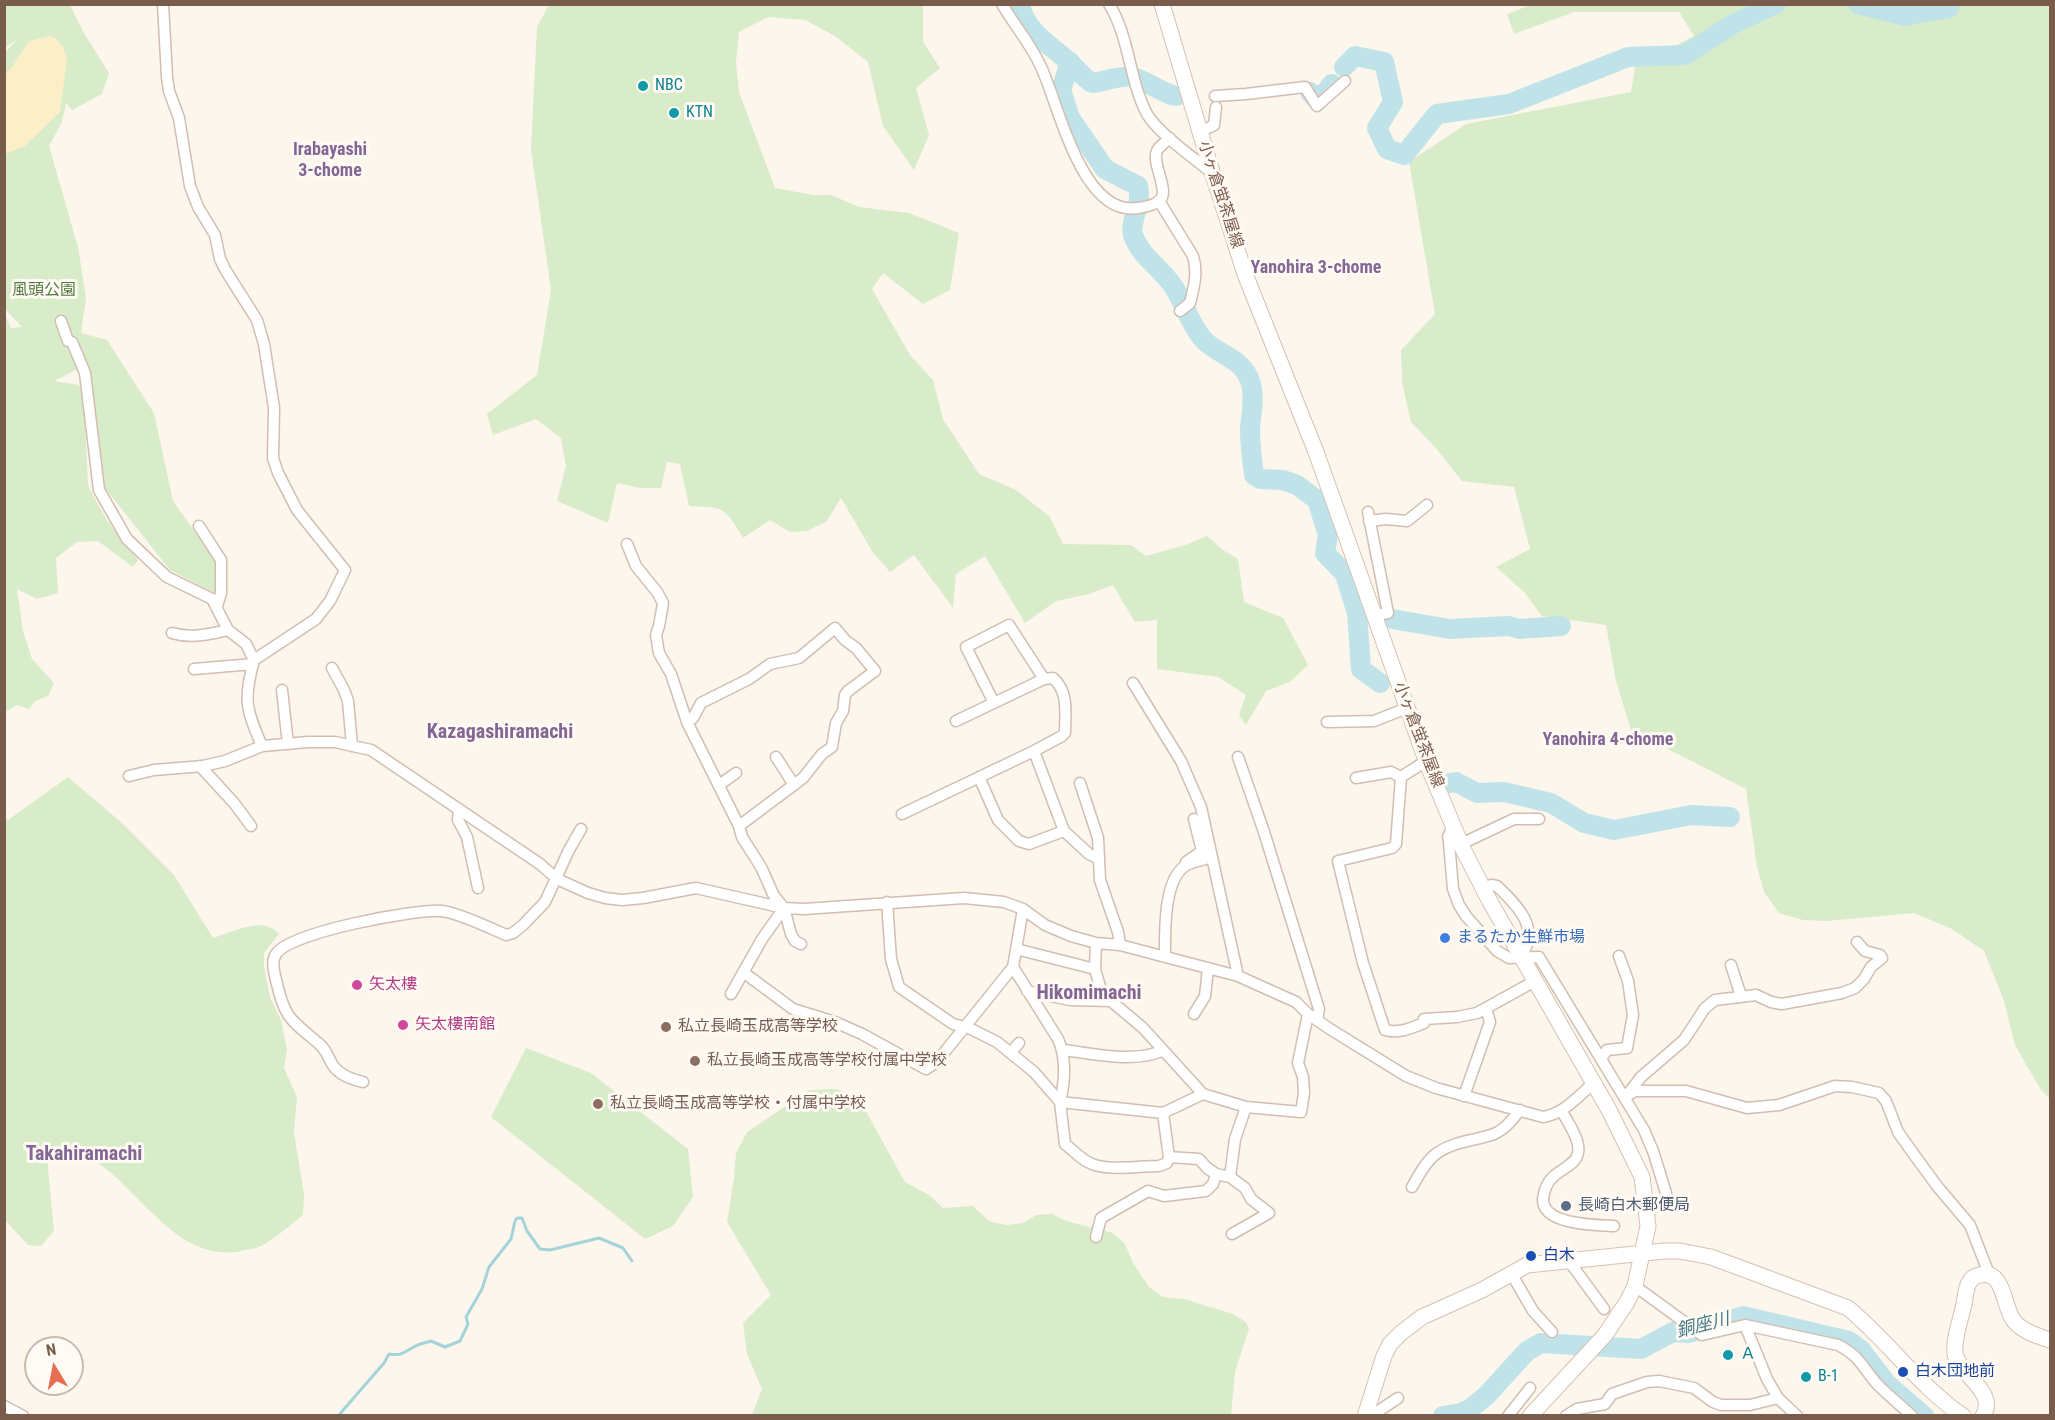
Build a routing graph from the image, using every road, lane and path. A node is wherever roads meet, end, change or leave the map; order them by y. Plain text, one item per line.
1 (163, 4) edge
2 (1002, 4) edge
3 (1109, 4) edge
4 (1162, 4) edge
5 (1345, 81) dead end
6 (1200, 132) junction
7 (1170, 138) junction
8 (1212, 173) junction
9 (1160, 201) junction
10 (1180, 310) dead end
11 (61, 321) dead end
12 (1427, 505) dead end
13 (199, 526) dead end
14 (627, 544) dead end
15 (217, 606) junction
16 (1376, 615) junction
17 (228, 630) junction
18 (172, 633) dead end
19 (254, 662) junction
20 (332, 668) dead end
21 (194, 669) dead end
22 (1044, 679) junction
23 (1133, 683) dead end
24 (282, 690) dead end
25 (994, 703) junction
26 (1407, 708) junction
27 (956, 721) dead end
28 (687, 722) junction
29 (1328, 722) dead end
30 (288, 744) junction
31 (262, 746) junction
32 (352, 746) junction
33 (1034, 752) junction
34 (776, 757) dead end
35 (1238, 757) dead end
36 (1426, 761) junction
37 (200, 766) junction
38 (736, 773) dead end
39 (129, 776) dead end
40 (979, 777) junction
41 (1401, 777) junction
42 (1356, 778) dead end
43 (1080, 783) dead end
44 (719, 785) junction
45 (794, 785) junction
46 (459, 809) junction
47 (902, 814) dead end
48 (1194, 819) dead end
49 (1539, 819) dead end
50 (251, 826) dead end
51 (739, 826) junction
52 (1453, 826) junction
53 (581, 829) dead end
54 (1064, 831) junction
55 (1461, 844) junction
56 (1212, 857) junction
57 (1097, 858) junction
58 (1183, 868) junction
59 (557, 879) junction
60 (1491, 885) dead end
61 (478, 888) dead end
62 (887, 902) junction
63 (784, 908) junction
64 (1023, 909) junction
65 (1857, 942) dead end
66 (1096, 943) junction
67 (801, 944) dead end
68 (1120, 945) junction
69 (1016, 949) junction
70 (1521, 956) junction
71 (1619, 956) dead end
72 (1165, 957) junction
73 (1731, 965) dead end
74 (1013, 967) junction
75 (1208, 968) junction
76 (1095, 969) junction
77 (743, 972) junction
78 (1238, 976) junction
79 (1535, 981) junction
80 (1027, 991) junction
81 (731, 994) dead end
82 (1741, 996) junction
83 (1111, 1001) junction
84 (1486, 1009) junction
85 (1194, 1014) dead end
86 (1313, 1017) junction
87 (964, 1027) junction
88 (1019, 1043) dead end
89 (1064, 1050) junction
90 (1162, 1051) junction
91 (1011, 1052) junction
92 (1601, 1059) junction
93 (363, 1082) dead end
94 (1594, 1083) junction
95 (1203, 1094) junction
96 (1464, 1096) junction
97 (1625, 1097) junction
98 (1060, 1102) junction
99 (1246, 1107) junction
100 (1520, 1110) junction
101 (1562, 1111) junction
102 (1163, 1113) junction
103 (1169, 1157) junction
104 (1216, 1174) junction
105 (1230, 1177) junction
106 (1412, 1187) dead end
107 (1666, 1193) dead end
108 (1614, 1226) dead end
109 (1232, 1234) dead end
110 (1096, 1237) dead end
111 (1643, 1252) junction
112 (1569, 1261) junction
113 (1511, 1273) junction
114 (1989, 1274) junction
115 (1635, 1286) junction
116 (1604, 1309) dead end
117 (1745, 1325) junction
118 (1552, 1332) dead end
119 (2050, 1340) edge
120 (1530, 1388) dead end
121 (1398, 1398) dead end
122 (1778, 1398) junction
123 (4, 1406) edge
124 (23, 1416) edge
125 (1365, 1416) edge
126 (1371, 1416) edge
127 (1508, 1416) edge
128 (1530, 1416) edge
129 (1566, 1416) edge
130 (1797, 1416) edge
131 (1912, 1416) edge
132 (1963, 1416) edge
133 (1983, 1416) edge

1 - 19 street
2 - 9 street
3 - 7 street
4 - 6 street, 小ヶ倉蛍茶屋線
5 - 6 street
6 - 8 street, 小ヶ倉蛍茶屋線
7 - 8 street
7 - 9 street
8 - 16 street, 小ヶ倉蛍茶屋線
9 - 10 street
11 - 15 street
12 - 16 street
13 - 15 street
14 - 28 street
15 - 17 street
16 - 26 street, 小ヶ倉蛍茶屋線
17 - 18 street
17 - 19 street
19 - 21 street
19 - 31 street
20 - 32 street
22 - 25 street
22 - 25 street
22 - 33 street
23 - 56 street
24 - 30 street
25 - 27 street
26 - 29 street
26 - 36 street, 小ヶ倉蛍茶屋線
28 - 44 street
28 - 45 street
30 - 31 street
30 - 32 street
31 - 37 street
32 - 46 street
33 - 40 street
33 - 54 street
34 - 45 street
35 - 86 street
36 - 41 street
36 - 52 street, 小ヶ倉蛍茶屋線
37 - 39 street
37 - 50 street
38 - 44 street
40 - 47 street
40 - 54 street
41 - 42 street
41 - 84 street
43 - 57 street
44 - 51 street
45 - 51 street
46 - 59 street
46 - 61 street
48 - 58 street
49 - 55 street
51 - 63 street
52 - 55 street, 小ヶ倉蛍茶屋線
52 - 70 street
53 - 59 street
54 - 57 street
55 - 70 street, 小ヶ倉蛍茶屋線
56 - 58 street
56 - 78 street
57 - 68 street
58 - 72 street
59 - 63 street
59 - 93 street
60 - 70 street
62 - 63 street
62 - 64 street
62 - 87 street
63 - 67 street
63 - 77 street
64 - 66 street
64 - 69 street
65 - 82 street
66 - 68 street
66 - 76 street
68 - 72 street
69 - 74 street
69 - 76 street
70 - 79 street, 小ヶ倉蛍茶屋線
70 - 92 street
71 - 92 street
72 - 75 street
73 - 82 street
74 - 80 street
74 - 87 street
75 - 78 street
75 - 85 street
76 - 83 street
77 - 81 street
77 - 87 street
78 - 86 street
79 - 84 street
79 - 94 street, 小ヶ倉蛍茶屋線
80 - 83 street
80 - 89 street
82 - 97 street
83 - 90 street
84 - 96 street
86 - 96 street
86 - 99 street
87 - 91 street
88 - 91 street
89 - 90 street
89 - 98 street
90 - 95 street
91 - 98 street
92 - 97 street
94 - 101 street
94 - 111 street, 小ヶ倉蛍茶屋線
95 - 99 street
95 - 102 street
96 - 100 street
97 - 107 street
97 - 114 street
98 - 102 street
98 - 103 street
99 - 105 street
100 - 101 street
100 - 106 street
101 - 108 street
102 - 103 street
103 - 104 street
104 - 105 street
104 - 110 street
105 - 109 street
111 - 112 street
111 - 115 street, 小ヶ倉蛍茶屋線
111 - 132 street
112 - 113 street
112 - 116 street
113 - 118 street
113 - 125 street
114 - 119 street
114 - 133 street
115 - 117 street
115 - 128 street, 小ヶ倉蛍茶屋線
117 - 122 street
117 - 131 street
120 - 127 street
121 - 126 street
122 - 129 street
122 - 130 street
123 - 124 street

